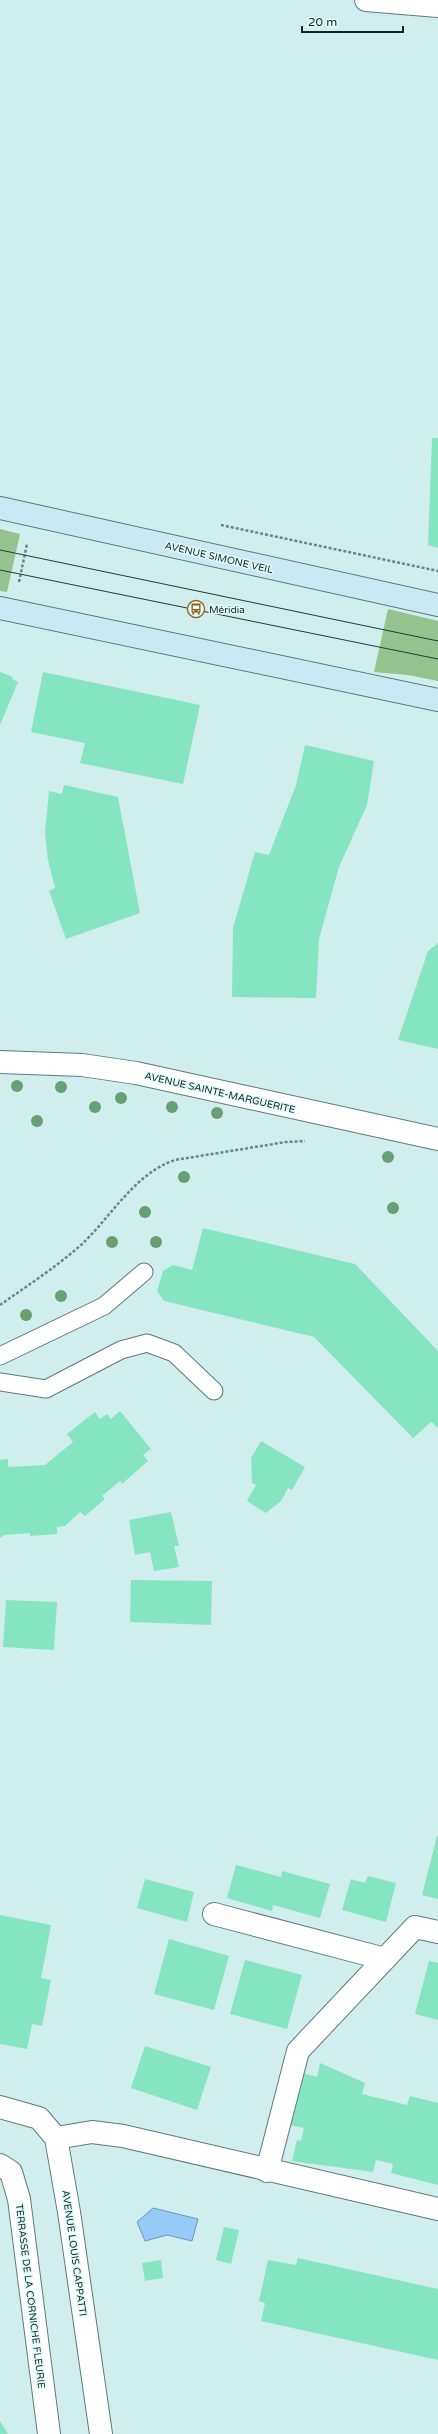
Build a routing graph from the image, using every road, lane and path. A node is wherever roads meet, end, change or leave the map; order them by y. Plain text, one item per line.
1 (366, 0) edge
2 (438, 6) edge
3 (0, 508) edge
4 (33, 515) junction
5 (438, 605) edge
6 (6, 610) edge
7 (438, 700) edge
8 (0, 1062) edge
9 (438, 1139) edge
10 (312, 1141) dead end
11 (144, 1272) dead end
12 (0, 1305) edge
13 (0, 1356) edge
14 (0, 1382) edge
15 (214, 1391) dead end
16 (214, 1914) dead end
17 (438, 1932) edge
18 (385, 1959) junction
19 (0, 2107) edge
20 (56, 2138) junction
21 (0, 2165) edge
22 (267, 2171) junction
23 (438, 2209) edge
24 (49, 2434) edge
25 (101, 2434) edge

1 - 2 street
3 - 4 main road, AVENUE SIMONE VEIL
4 - 5 main road, AVENUE SIMONE VEIL
4 - 6 path
6 - 7 main road
8 - 9 street, AVENUE SAINTE-MARGUERITE
10 - 12 path
11 - 13 lane
14 - 15 lane
16 - 18 street
17 - 18 street
18 - 22 street
19 - 20 street
20 - 22 street
20 - 25 street, AVENUE LOUIS CAPPATTI
21 - 24 street, TERRASSE DE LA CORNICHE FLEURIE
22 - 23 street

